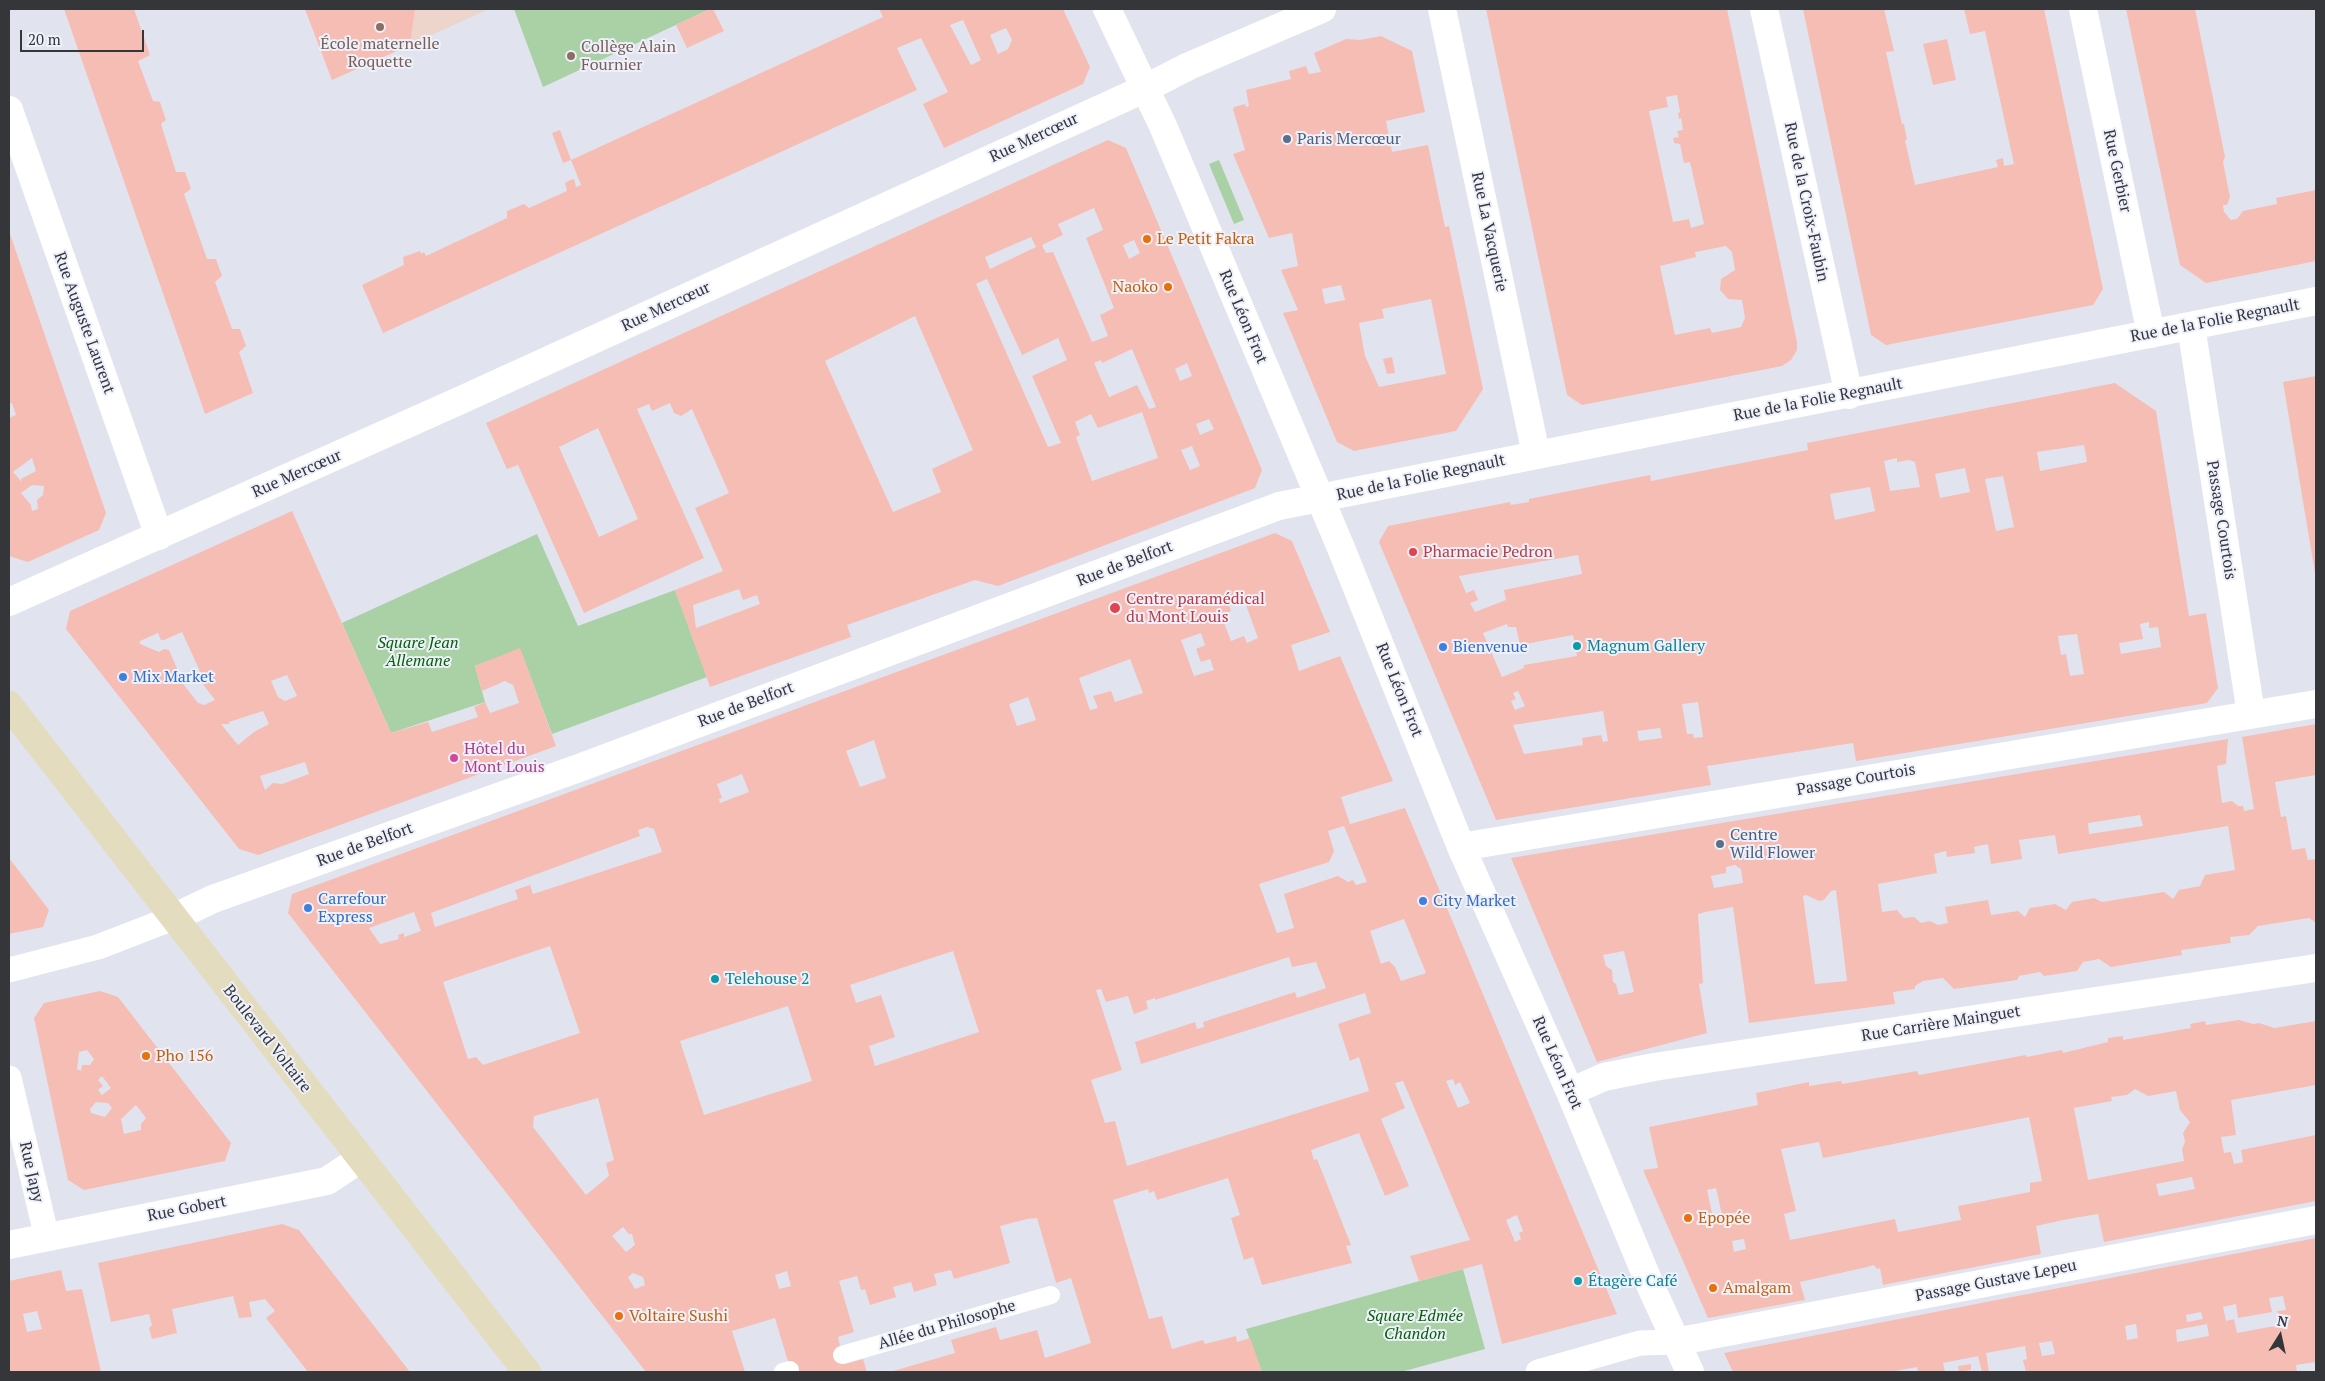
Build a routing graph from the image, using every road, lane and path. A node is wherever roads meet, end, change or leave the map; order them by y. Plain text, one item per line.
1 (1108, 9) edge
2 (1322, 9) edge
3 (1442, 9) edge
4 (1764, 9) edge
5 (2082, 9) edge
6 (1144, 88) junction
7 (9, 110) edge
8 (2316, 301) edge
9 (2191, 326) junction
10 (2151, 334) junction
11 (1849, 395) junction
12 (1536, 454) junction
13 (1320, 499) junction
14 (159, 536) junction
15 (9, 602) edge
16 (2316, 704) edge
17 (9, 705) edge
18 (2251, 714) junction
19 (1461, 846) junction
20 (173, 918) junction
21 (2316, 968) edge
22 (9, 970) edge
23 (9, 1078) edge
24 (1570, 1092) junction
25 (360, 1159) junction
26 (2316, 1220) edge
27 (46, 1238) junction
28 (9, 1245) edge
29 (1051, 1295) dead end
30 (1675, 1342) junction
31 (842, 1355) dead end
32 (527, 1372) edge
33 (1538, 1372) edge
34 (1690, 1372) edge

1 - 6 street, Rue Léon Frot
2 - 6 street, Rue Mercœur
3 - 12 street, Rue La Vacquerie
4 - 11 street, Rue de la Croix-Faubin
5 - 10 street, Rue Gerbier
6 - 13 street, Rue Léon Frot
6 - 14 street, Rue Mercœur
7 - 14 street, Rue Auguste Laurent
8 - 9 street, Rue de la Folie Regnault
9 - 10 street, Rue de la Folie Regnault
9 - 18 street, Passage Courtois
10 - 11 street, Rue de la Folie Regnault
11 - 12 street, Rue de la Folie Regnault
12 - 13 street, Rue de la Folie Regnault
13 - 19 street, Rue Léon Frot
13 - 20 street, Rue de Belfort
14 - 15 street, Rue Mercœur
16 - 18 street, Passage Courtois
17 - 20 main road, Boulevard Voltaire
18 - 19 street, Passage Courtois
19 - 24 street, Rue Léon Frot
20 - 22 street
20 - 25 main road, Boulevard Voltaire
21 - 24 street, Rue Carrière Mainguet
23 - 27 street, Rue Japy
24 - 30 street, Rue Léon Frot
25 - 27 street, Rue Gobert
25 - 32 main road, Boulevard Voltaire
26 - 30 street, Passage Gustave Lepeu
27 - 28 street, Rue Gobert
29 - 31 lane, Allée du Philosophe
30 - 33 street
30 - 34 street, Rue Léon Frot

